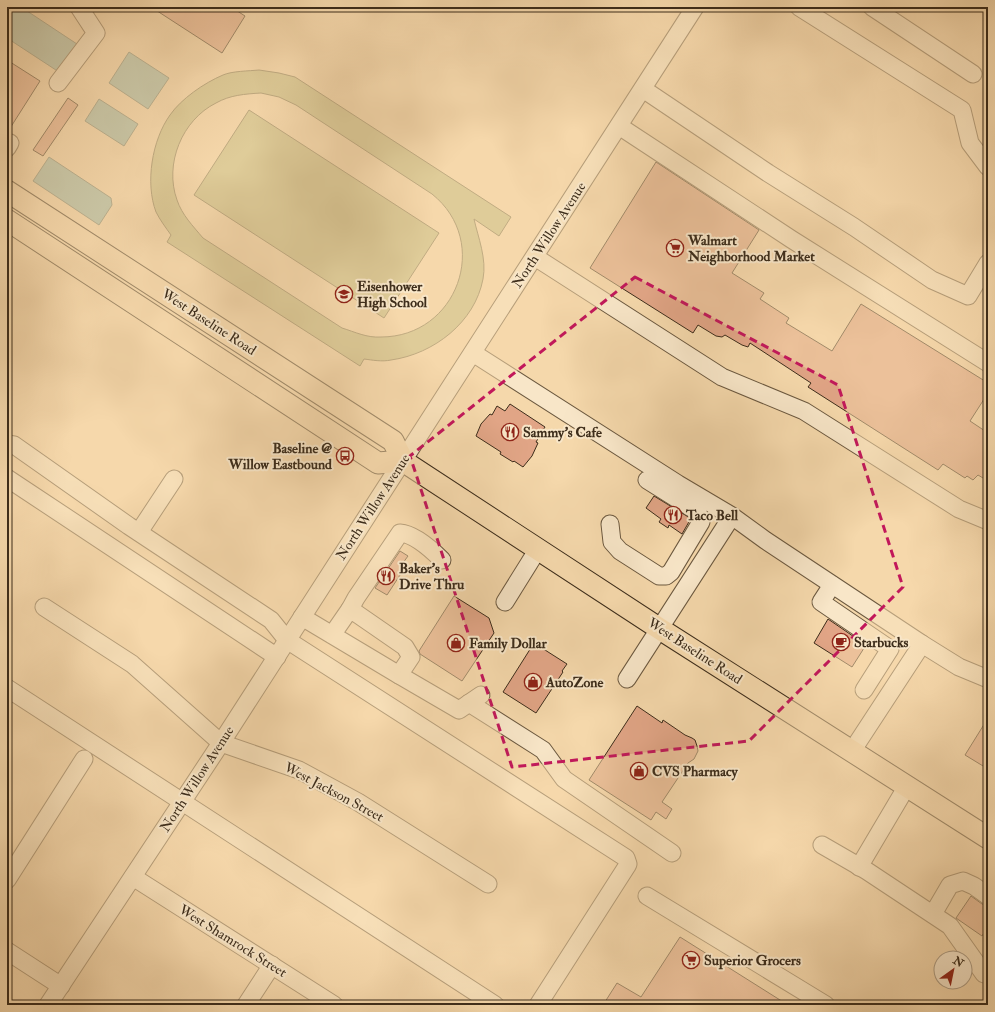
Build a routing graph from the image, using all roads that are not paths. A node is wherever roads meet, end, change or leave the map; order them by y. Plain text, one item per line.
1 (79, 7) edge
2 (695, 7) edge
3 (799, 7) edge
4 (872, 7) edge
5 (973, 74) dead end
6 (58, 84) dead end
7 (642, 89) junction
8 (619, 126) junction
9 (988, 167) edge
10 (7, 192) edge
11 (7, 220) edge
12 (535, 257) junction
13 (988, 263) edge
14 (473, 353) junction
15 (988, 363) edge
16 (7, 444) edge
17 (403, 461) junction
18 (7, 478) edge
19 (174, 479) dead end
20 (647, 480) dead end
21 (732, 516) junction
22 (988, 521) edge
23 (610, 524) dead end
24 (139, 532) junction
25 (538, 549) junction
26 (442, 560) dead end
27 (832, 585) junction
28 (506, 602) dead end
29 (44, 607) dead end
30 (350, 609) junction
31 (302, 617) junction
32 (660, 629) junction
33 (332, 635) junction
34 (288, 640) junction
35 (922, 644) junction
36 (277, 657) junction
37 (399, 676) junction
38 (627, 679) dead end
39 (988, 679) edge
40 (7, 688) edge
41 (864, 690) dead end
42 (221, 743) junction
43 (852, 751) junction
44 (84, 759) dead end
45 (907, 786) junction
46 (182, 802) junction
47 (988, 838) edge
48 (822, 846) dead end
49 (672, 852) dead end
50 (860, 867) junction
51 (133, 877) junction
52 (7, 880) edge
53 (488, 884) dead end
54 (647, 896) dead end
55 (988, 896) edge
56 (933, 914) junction
57 (7, 952) edge
58 (984, 964) edge
59 (272, 965) junction
60 (60, 986) junction
61 (48, 1005) edge
62 (246, 1005) edge
63 (334, 1005) edge
64 (495, 1005) edge
65 (538, 1005) edge
66 (826, 1005) edge

1 - 6 street
2 - 7 street, North Willow Avenue
3 - 9 street
4 - 5 street
7 - 8 street, North Willow Avenue
7 - 13 street
8 - 12 street, North Willow Avenue
8 - 15 street
10 - 17 main road, West Baseline Road
11 - 17 main road, West Baseline Road
12 - 14 street, North Willow Avenue
12 - 22 street
14 - 17 street, North Willow Avenue
14 - 21 street
16 - 24 street
17 - 25 main road, West Baseline Road
17 - 31 street, North Willow Avenue
18 - 36 street
19 - 24 street
20 - 23 street
21 - 27 street
21 - 32 street
24 - 34 street
25 - 28 street
25 - 32 main road, West Baseline Road
26 - 30 street
27 - 35 street
27 - 41 street
29 - 42 street, West Jackson Street
30 - 33 street
30 - 37 street
31 - 33 street
31 - 34 street, North Willow Avenue
32 - 38 street
32 - 43 main road, West Baseline Road
33 - 37 street
34 - 36 street, North Willow Avenue
34 - 65 street
35 - 39 street
35 - 43 street
36 - 42 street, North Willow Avenue
37 - 49 street
40 - 46 street
42 - 46 street, North Willow Avenue
42 - 53 street, West Jackson Street
43 - 45 main road, West Baseline Road
44 - 52 street
45 - 47 main road, West Baseline Road
45 - 50 street
46 - 51 street, North Willow Avenue
46 - 64 street
48 - 50 street
50 - 56 street
51 - 59 street, West Shamrock Street
51 - 60 street, North Willow Avenue
54 - 66 street
55 - 56 street
56 - 58 street
57 - 60 street
59 - 62 street
59 - 63 street, West Shamrock Street
60 - 61 street, North Willow Avenue

